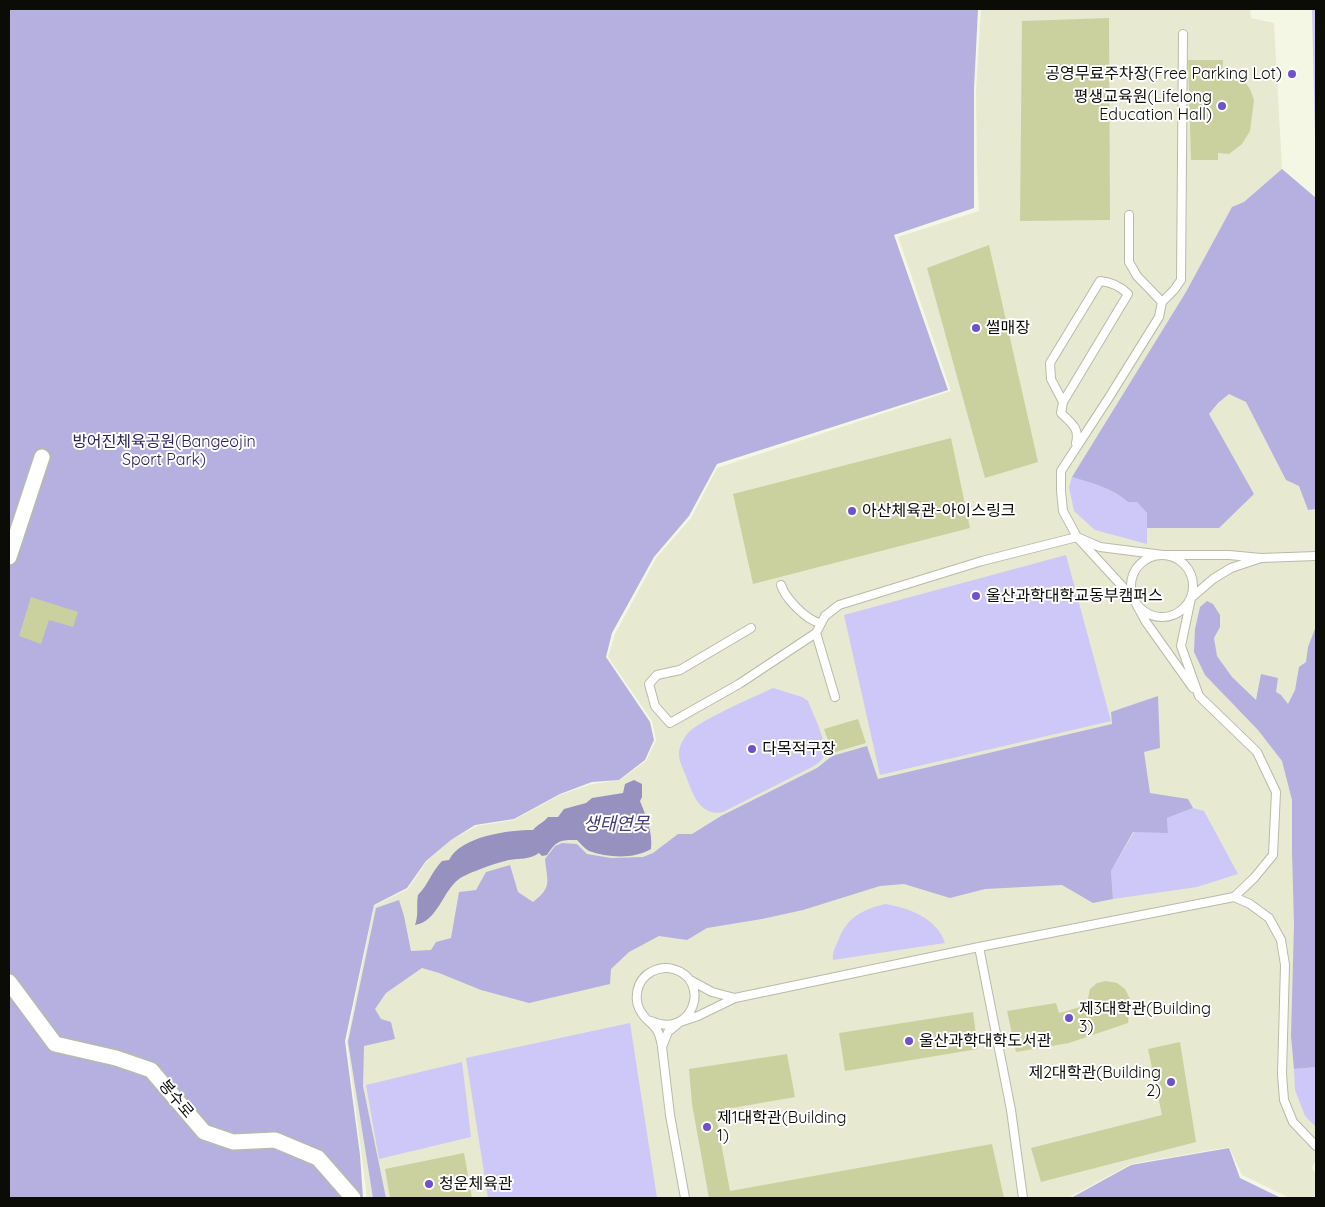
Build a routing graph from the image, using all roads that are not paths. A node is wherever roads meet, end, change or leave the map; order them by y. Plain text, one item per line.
1 (1183, 34) dead end
2 (1129, 215) dead end
3 (1162, 302) junction
4 (1063, 402) junction
5 (1075, 450) junction
6 (42, 457) dead end
7 (1077, 537) junction
8 (1163, 555) junction
9 (1316, 556) edge
10 (9, 557) edge
11 (1261, 558) junction
12 (782, 585) dead end
13 (1133, 598) junction
14 (1191, 598) junction
15 (820, 623) junction
16 (751, 628) dead end
17 (816, 633) junction
18 (1199, 696) junction
19 (835, 697) dead end
20 (1234, 897) junction
21 (979, 947) junction
22 (690, 980) junction
23 (9, 982) edge
24 (735, 998) junction
25 (650, 1021) junction
26 (680, 1022) junction
27 (662, 1047) junction
28 (1316, 1146) edge
29 (353, 1198) edge
30 (684, 1198) edge
31 (1023, 1198) edge

1 - 3 lane
2 - 3 lane
3 - 5 lane
4 - 4 lane
4 - 5 lane
5 - 7 lane
6 - 10 street
7 - 8 lane
7 - 13 lane
7 - 15 lane
8 - 11 lane
8 - 13 lane
8 - 14 lane
9 - 11 lane
11 - 14 lane
12 - 15 lane
13 - 14 lane
13 - 18 lane
14 - 18 lane
15 - 17 lane
16 - 17 lane
17 - 19 lane
18 - 20 lane
20 - 21 lane
20 - 28 lane
21 - 24 lane
21 - 31 lane
22 - 24 lane
22 - 25 lane
22 - 26 lane
23 - 29 street, 봉수로
24 - 26 lane
25 - 26 lane
25 - 27 lane
26 - 27 lane
27 - 30 lane

